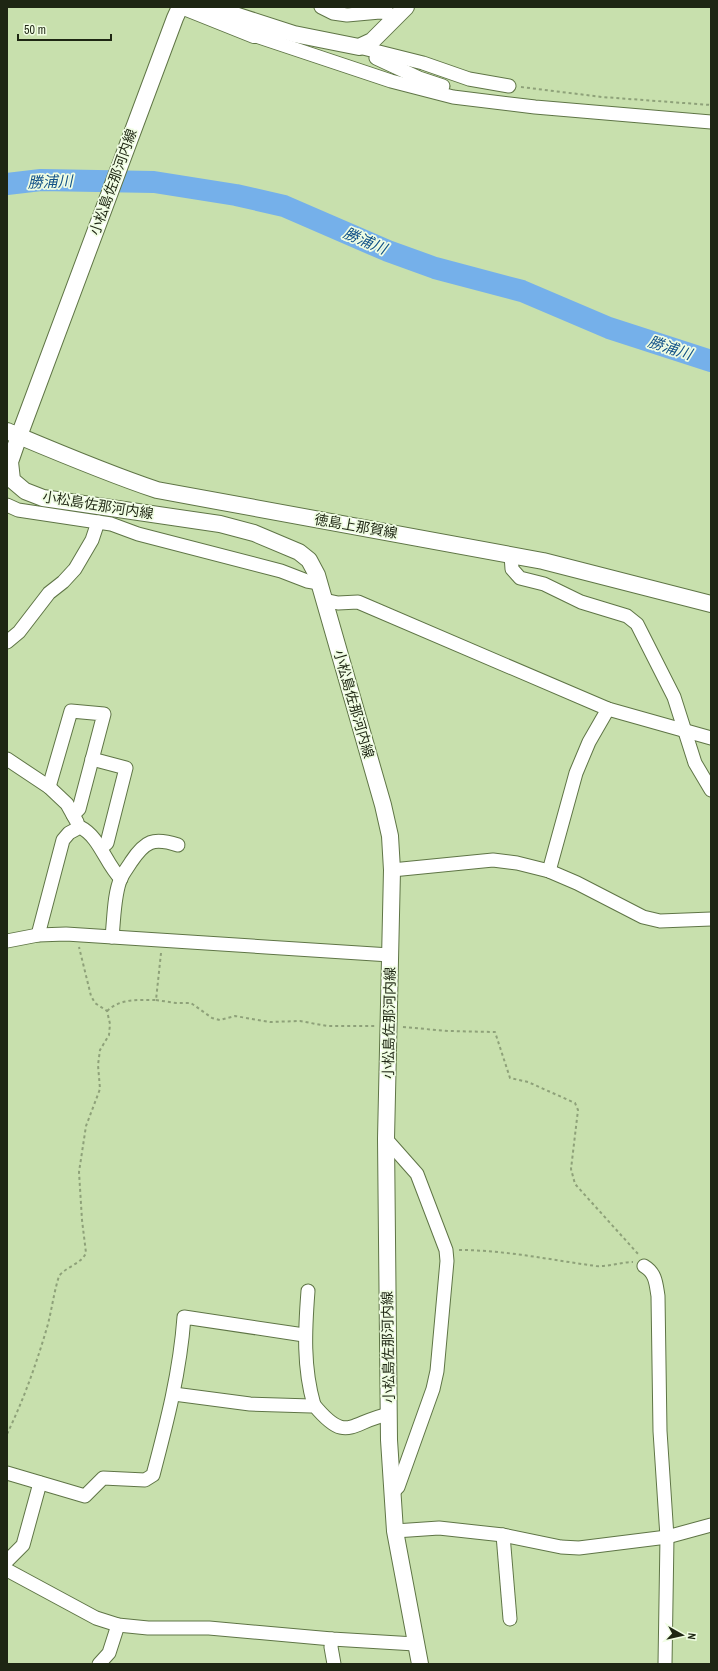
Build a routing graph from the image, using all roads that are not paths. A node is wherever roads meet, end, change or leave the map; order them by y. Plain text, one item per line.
1 (210, 7) edge
2 (321, 7) edge
3 (406, 7) edge
4 (180, 11) edge
5 (394, 19) junction
6 (294, 34) junction
7 (254, 35) junction
8 (359, 47) junction
9 (509, 86) road end
10 (496, 102) junction
11 (711, 122) edge
12 (13, 433) edge
13 (7, 505) edge
14 (98, 522) junction
15 (511, 555) junction
16 (319, 583) junction
17 (324, 600) junction
18 (711, 604) edge
19 (7, 642) edge
20 (608, 709) junction
21 (684, 731) junction
22 (711, 738) edge
23 (7, 759) edge
24 (92, 759) junction
25 (49, 787) junction
26 (711, 790) edge
27 (73, 815) junction
28 (80, 827) junction
29 (178, 845) dead end
30 (101, 848) junction
31 (392, 870) junction
32 (549, 871) junction
33 (121, 879) junction
34 (711, 919) edge
35 (38, 935) junction
36 (112, 937) junction
37 (7, 941) edge
38 (390, 955) junction
39 (386, 1139) junction
40 (644, 1266) road end
41 (308, 1291) dead end
42 (304, 1335) junction
43 (174, 1394) junction
44 (314, 1405) junction
45 (389, 1414) junction
46 (7, 1473) edge
47 (40, 1483) junction
48 (392, 1493) junction
49 (711, 1525) edge
50 (395, 1531) junction
51 (503, 1535) junction
52 (667, 1537) junction
53 (7, 1561) edge
54 (7, 1570) edge
55 (510, 1619) dead end
56 (118, 1625) junction
57 (332, 1639) junction
58 (415, 1644) junction
59 (99, 1664) edge
60 (334, 1664) edge
61 (420, 1664) edge
62 (664, 1664) edge

1 - 6 main road, 小松島佐那河内線
2 - 5 street
3 - 5 main road
4 - 7 main road, 小松島佐那河内線
4 - 12 main road, 小松島佐那河内線
5 - 8 main road
6 - 7 main road, 小松島佐那河内線
6 - 8 main road, 小松島佐那河内線
7 - 10 street
8 - 9 street
8 - 10 street
10 - 11 street
12 - 15 main road, 徳島上那賀線
12 - 16 main road, 小松島佐那河内線
13 - 14 street
14 - 16 street
14 - 19 street
15 - 18 main road, 徳島上那賀線
15 - 21 street
16 - 17 main road, 小松島佐那河内線
17 - 20 street
17 - 31 main road, 小松島佐那河内線
20 - 21 street
20 - 32 street
21 - 22 street
21 - 26 street
23 - 25 street
24 - 25 street
24 - 27 street
24 - 30 street
25 - 27 street
27 - 28 street
28 - 30 street
28 - 35 street
29 - 33 street
30 - 33 street
31 - 32 street
31 - 38 main road, 小松島佐那河内線
32 - 34 street
33 - 36 street
35 - 36 street
35 - 37 street
36 - 38 street
38 - 39 main road, 小松島佐那河内線
39 - 45 main road, 小松島佐那河内線
39 - 48 street
40 - 52 street
41 - 42 street
42 - 43 street
42 - 44 street
43 - 44 street
43 - 47 street
44 - 45 street
45 - 48 main road, 小松島佐那河内線
46 - 47 street
47 - 53 street
48 - 50 main road, 小松島佐那河内線
49 - 52 street
50 - 51 street
50 - 58 main road, 小松島佐那河内線
51 - 52 street
51 - 55 street
52 - 62 street
54 - 56 street
56 - 57 street
56 - 59 street
57 - 58 street
57 - 60 street
58 - 61 main road, 小松島佐那河内線

